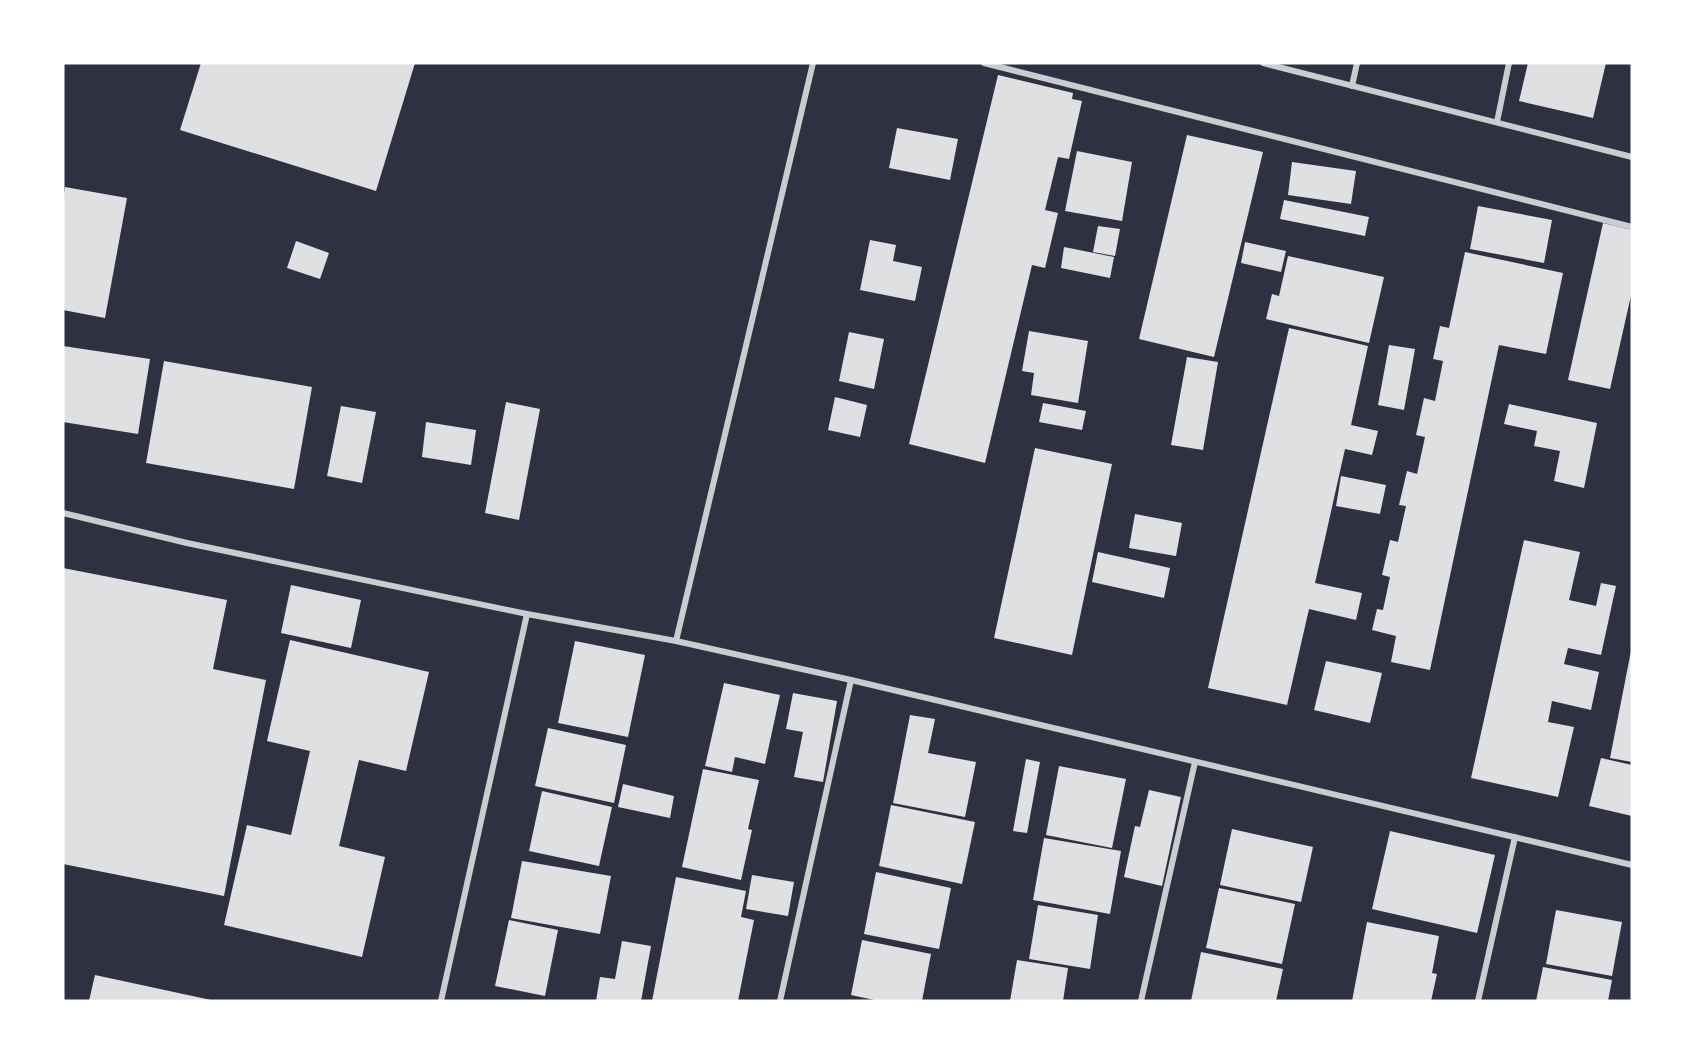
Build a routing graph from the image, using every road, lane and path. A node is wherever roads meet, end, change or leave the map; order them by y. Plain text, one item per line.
1 (813, 63) edge
2 (984, 63) edge
3 (1263, 63) edge
4 (1357, 63) edge
5 (1509, 63) edge
6 (1352, 86) junction
7 (1497, 122) junction
8 (1632, 157) edge
9 (1632, 226) edge
10 (63, 513) edge
11 (527, 614) junction
12 (676, 640) junction
13 (851, 680) junction
14 (1195, 762) junction
15 (1515, 837) junction
16 (1632, 865) edge
17 (441, 1001) edge
18 (780, 1001) edge
19 (1141, 1001) edge
20 (1478, 1001) edge

1 - 12 street
2 - 9 street
3 - 6 street
4 - 6 street
5 - 7 street
6 - 7 street
7 - 8 street
10 - 11 street
11 - 12 street
11 - 17 street
12 - 13 street
13 - 14 street
13 - 18 street
14 - 15 street
14 - 19 street
15 - 16 street
15 - 20 street

